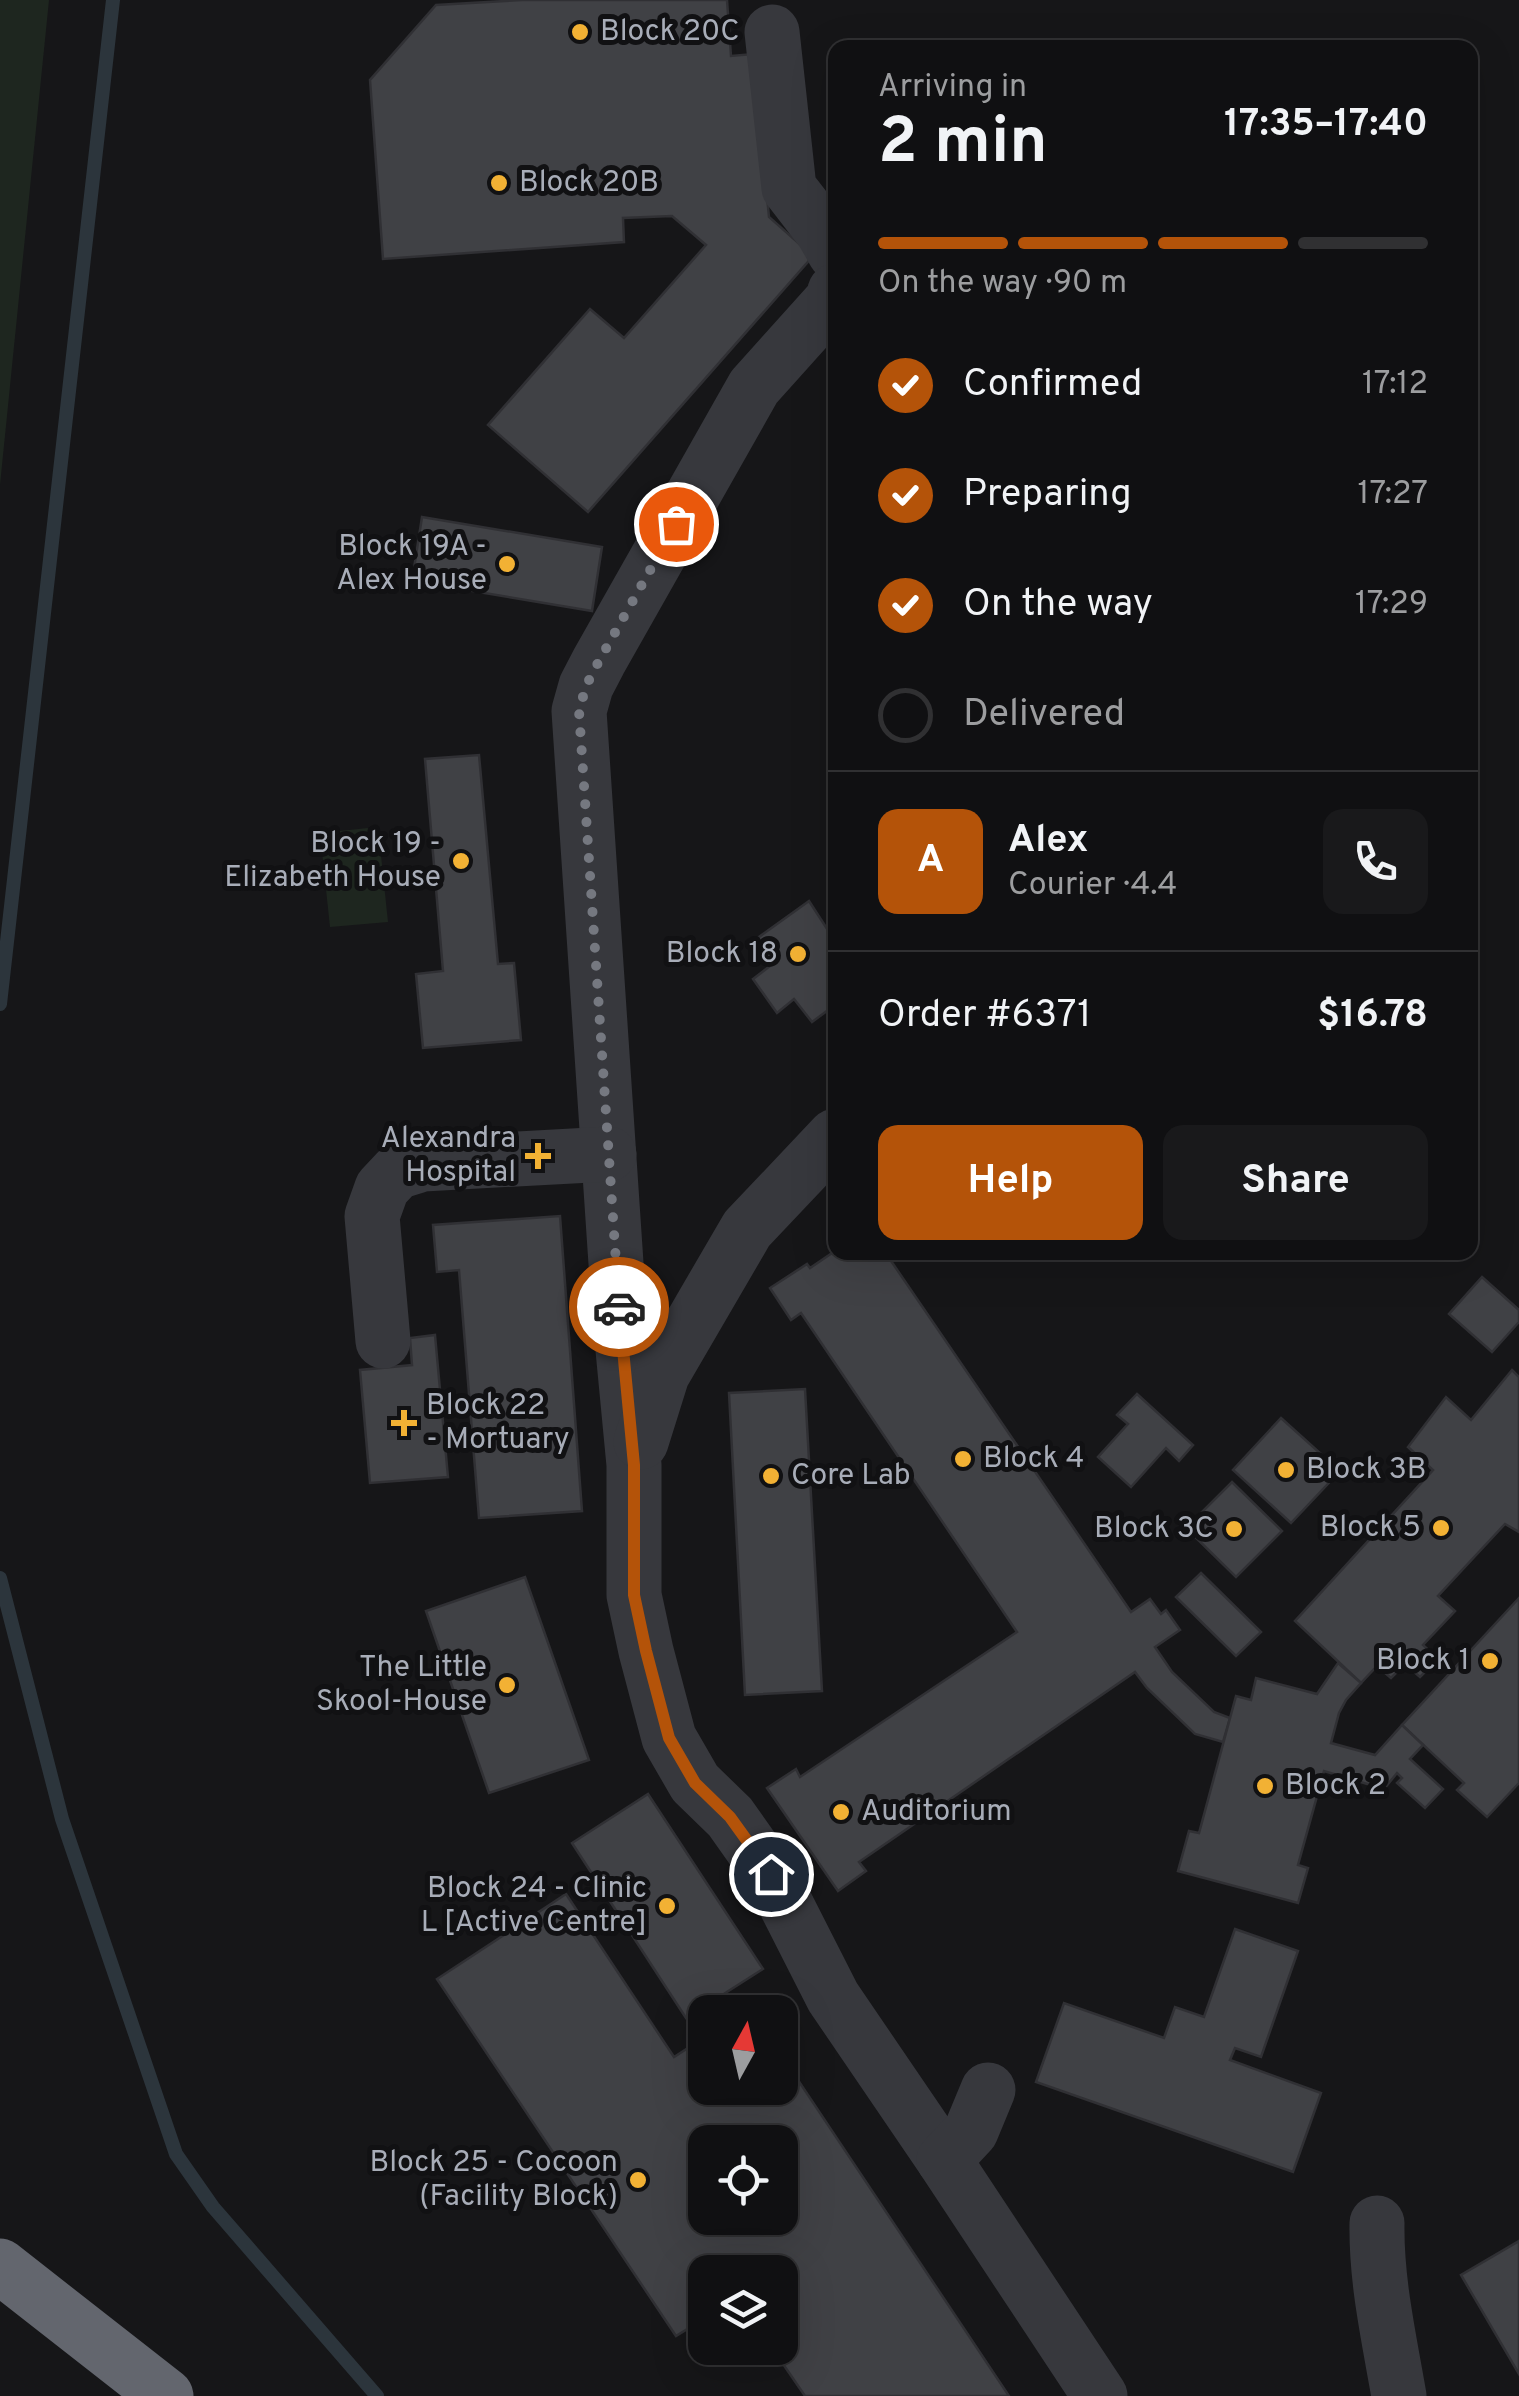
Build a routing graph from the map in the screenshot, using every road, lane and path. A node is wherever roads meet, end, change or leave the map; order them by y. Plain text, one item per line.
1 (772, 32) dead end
2 (828, 240) edge
3 (828, 307) edge
4 (828, 1143) edge
5 (609, 1154) junction
6 (383, 1341) dead end
7 (634, 1465) junction
8 (988, 2090) dead end
9 (944, 2160) junction
10 (1377, 2223) dead end
11 (0, 2266) edge
12 (166, 2396) edge
13 (1100, 2396) edge
14 (1399, 2396) edge

1 - 2 lane
3 - 5 lane
4 - 7 lane
5 - 6 lane
5 - 7 lane
7 - 9 lane
8 - 9 lane
9 - 13 lane
10 - 14 lane
11 - 12 highway

